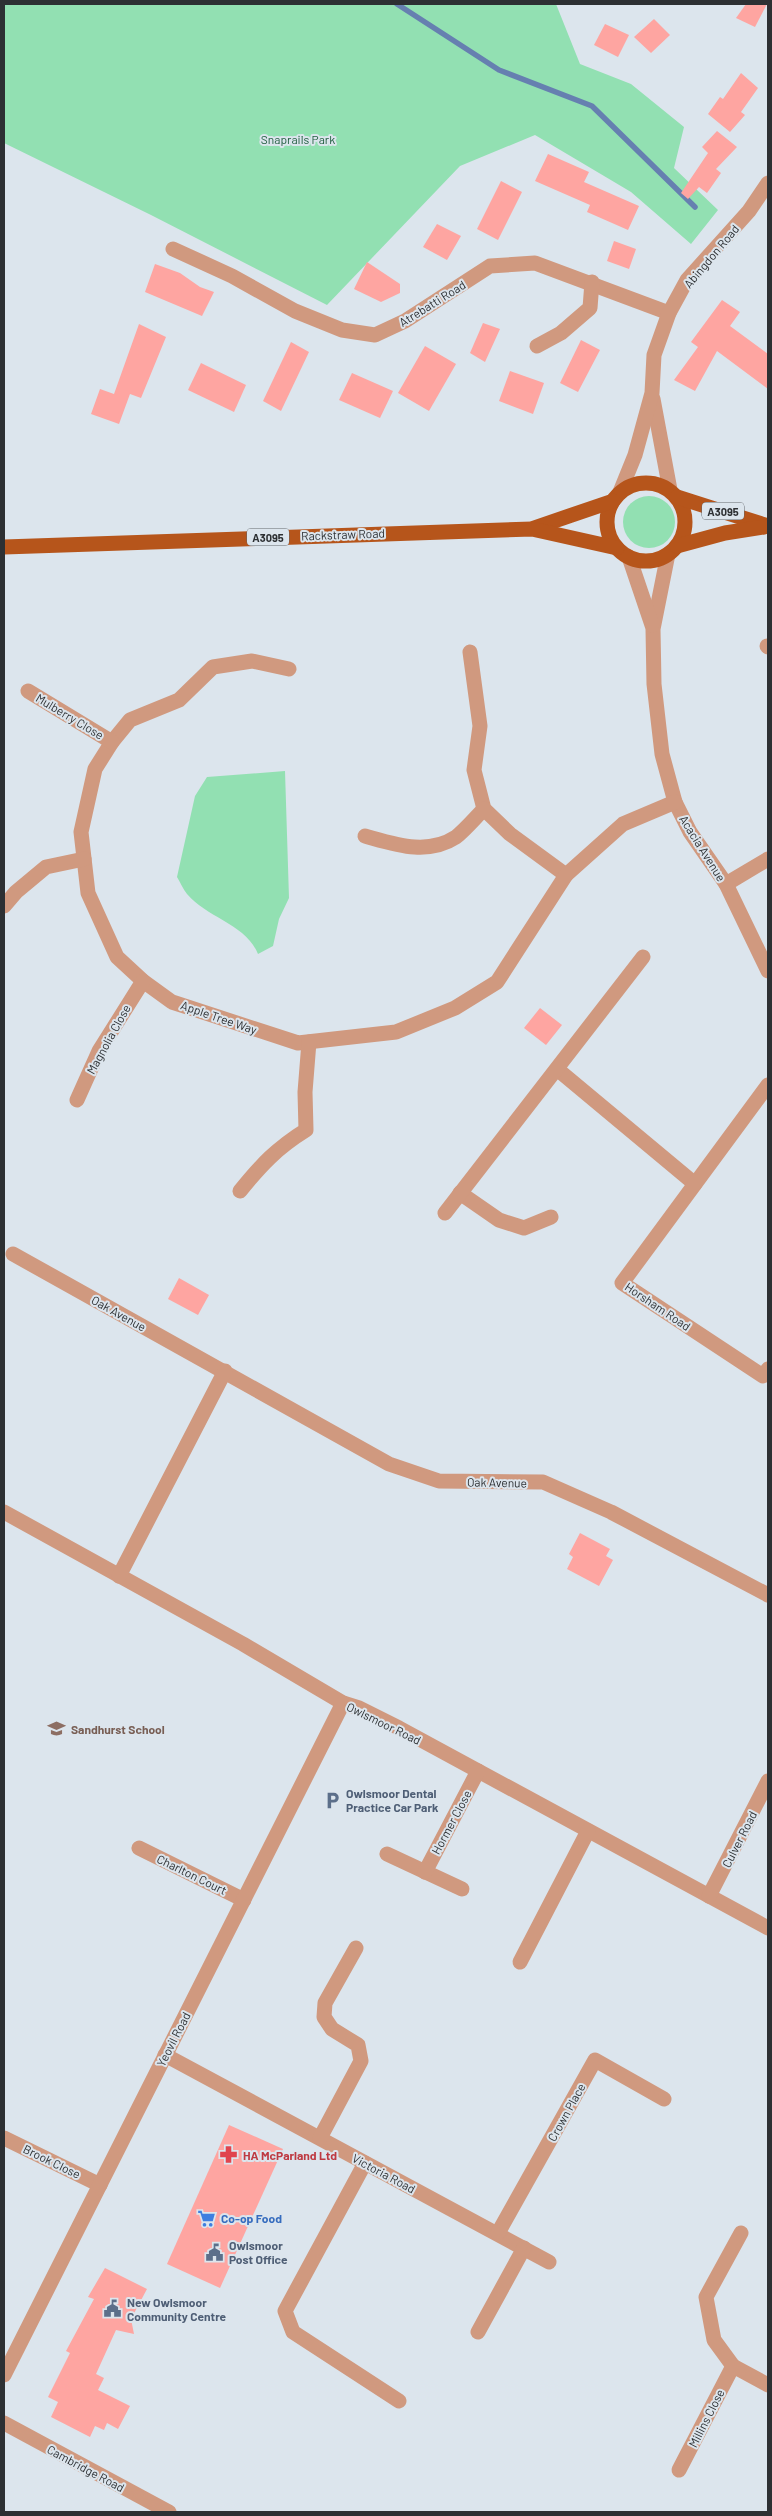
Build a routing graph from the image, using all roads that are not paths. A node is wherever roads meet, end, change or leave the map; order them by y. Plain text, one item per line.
1 (768, 183) edge
2 (172, 249) dead end
3 (592, 282) junction
4 (669, 313) junction
5 (537, 346) dead end
6 (652, 393) junction
7 (674, 494) junction
8 (617, 496) junction
9 (768, 526) edge
10 (532, 529) junction
11 (4, 547) edge
12 (673, 550) junction
13 (623, 553) junction
14 (653, 629) junction
15 (470, 652) dead end
16 (289, 670) dead end
17 (28, 691) dead end
18 (112, 742) junction
19 (675, 802) junction
20 (484, 809) junction
21 (365, 836) dead end
22 (84, 859) junction
23 (768, 859) edge
24 (566, 875) junction
25 (726, 884) junction
26 (4, 906) edge
27 (643, 957) dead end
28 (768, 971) edge
29 (143, 981) junction
30 (309, 1042) junction
31 (557, 1069) junction
32 (768, 1086) edge
33 (77, 1100) dead end
34 (695, 1184) junction
35 (240, 1191) dead end
36 (460, 1193) junction
37 (445, 1213) dead end
38 (551, 1217) dead end
39 (13, 1254) dead end
40 (768, 1369) edge
41 (225, 1371) junction
42 (4, 1512) edge
43 (119, 1576) junction
44 (768, 1595) edge
45 (343, 1703) junction
46 (478, 1772) junction
47 (768, 1781) edge
48 (588, 1831) junction
49 (139, 1848) dead end
50 (387, 1854) dead end
51 (425, 1872) junction
52 (462, 1889) dead end
53 (709, 1896) junction
54 (244, 1900) junction
55 (768, 1928) edge
56 (356, 1948) dead end
57 (520, 1962) dead end
58 (165, 2055) junction
59 (664, 2099) dead end
60 (4, 2138) edge
61 (320, 2138) junction
62 (365, 2163) junction
63 (100, 2185) junction
64 (498, 2233) junction
65 (741, 2233) dead end
66 (524, 2248) junction
67 (549, 2262) dead end
68 (478, 2332) dead end
69 (733, 2366) junction
70 (4, 2375) edge
71 (768, 2385) edge
72 (399, 2401) dead end
73 (4, 2423) edge
74 (678, 2470) dead end
75 (169, 2512) edge

1 - 4 street, Abingdon Road
2 - 3 street, Atrebatti Road
3 - 4 street, Atrebatti Road
3 - 5 street
4 - 6 street, Abingdon Road
6 - 7 street, Abingdon Road
6 - 8 street, Abingdon Road
7 - 8 main road
7 - 9 main road, A3095
7 - 12 main road
8 - 10 main road, Rackstraw Road / A3095
8 - 13 main road
9 - 12 main road, A3095
10 - 11 main road, Rackstraw Road / A3095
10 - 13 main road, Rackstraw Road / A3095
12 - 13 main road
12 - 14 street, Acacia Avenue
13 - 14 street, Acacia Avenue
14 - 19 street, Acacia Avenue
15 - 20 street
16 - 18 street, Apple Tree Way
17 - 18 street, Mulberry Close
18 - 22 street, Apple Tree Way
19 - 24 street, Apple Tree Way
19 - 25 street, Acacia Avenue
20 - 21 street
20 - 24 street
22 - 26 street
22 - 29 street, Apple Tree Way
23 - 25 street
24 - 30 street, Apple Tree Way
25 - 28 street, Acacia Avenue
27 - 31 street
29 - 30 street, Apple Tree Way
29 - 33 street, Magnolia Close
30 - 35 street
31 - 34 street
31 - 36 street
32 - 34 street, Horsham Road
34 - 40 street, Horsham Road
36 - 37 street
36 - 38 street
39 - 41 street, Oak Avenue
41 - 43 street
41 - 44 street, Oak Avenue
42 - 43 street, Owlsmoor Road
43 - 45 street, Owlsmoor Road
45 - 46 street, Owlsmoor Road
45 - 54 street, Yeovil Road
46 - 48 street, Owlsmoor Road
46 - 51 street, Hormer Close
47 - 53 street, Culver Road
48 - 53 street, Owlsmoor Road
48 - 57 street
49 - 54 street, Charlton Court
50 - 51 street
51 - 52 street
53 - 55 street, Owlsmoor Road
54 - 58 street, Yeovil Road
56 - 61 street
58 - 61 street, Victoria Road
58 - 63 street, Yeovil Road
59 - 64 street, Crown Place
60 - 63 street, Brook Close
61 - 62 street, Victoria Road
62 - 64 street, Victoria Road
62 - 72 street
63 - 70 street, Yeovil Road
64 - 66 street, Victoria Road
65 - 69 street
66 - 67 street, Victoria Road
66 - 68 street
69 - 71 street
69 - 74 street, Millins Close
73 - 75 street, Cambridge Road

